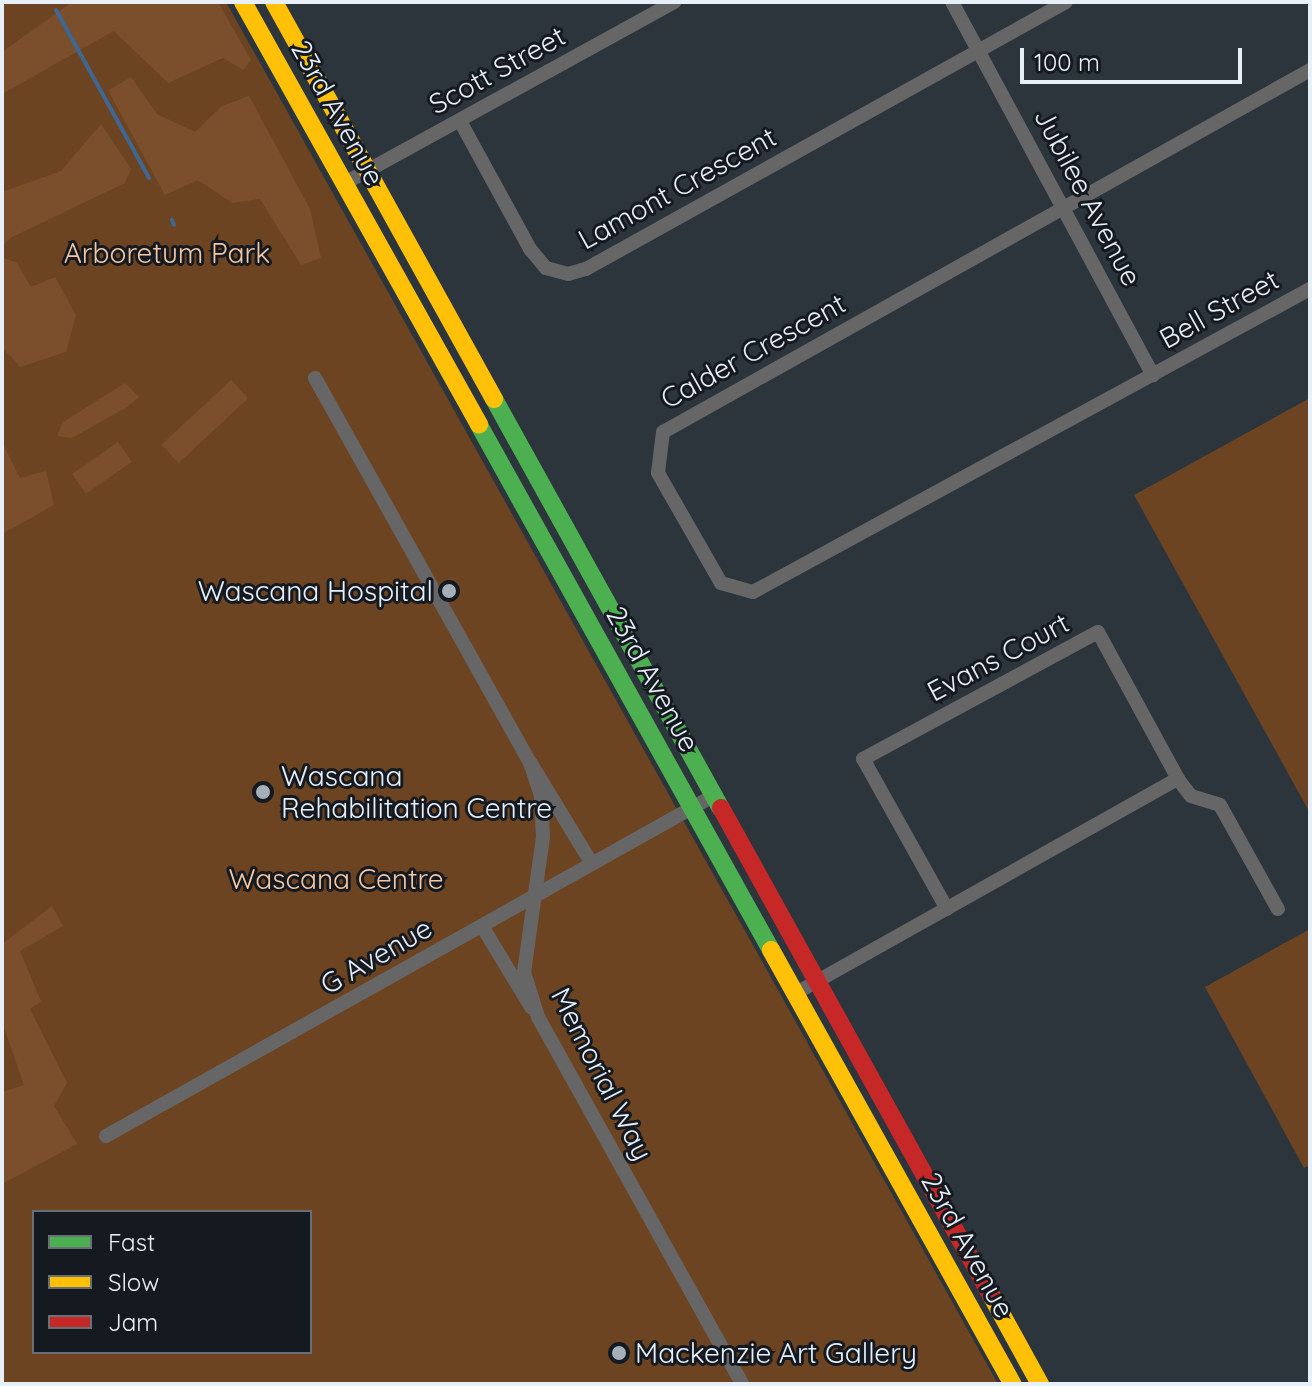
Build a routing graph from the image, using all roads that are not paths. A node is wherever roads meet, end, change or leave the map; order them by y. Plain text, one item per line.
1 (243, 2) edge
2 (274, 2) edge
3 (674, 2) edge
4 (952, 2) edge
5 (1066, 2) edge
6 (979, 50) junction
7 (1310, 70) edge
8 (460, 121) junction
9 (366, 172) junction
10 (345, 183) junction
11 (1064, 206) junction
12 (1310, 289) edge
13 (1153, 375) junction
14 (315, 378) dead end
15 (530, 762) junction
16 (1178, 779) junction
17 (713, 796) junction
18 (693, 808) junction
19 (592, 864) junction
20 (532, 897) junction
21 (947, 909) junction
22 (1278, 909) dead end
23 (482, 926) junction
24 (816, 982) junction
25 (796, 993) junction
26 (538, 1017) junction
27 (106, 1136) dead end
28 (742, 1384) edge
29 (1013, 1384) edge
30 (1040, 1384) edge

1 - 10 main road, 23rd Avenue
2 - 9 main road, 23rd Avenue
3 - 8 street, Scott Street
4 - 6 street, Jubilee Avenue
5 - 6 street, Lamont Crescent
6 - 8 street, Lamont Crescent
6 - 11 street, Jubilee Avenue
7 - 11 street
8 - 9 street, Scott Street
9 - 10 street, Scott Street
9 - 17 main road, 23rd Avenue
10 - 18 main road, 23rd Avenue
11 - 13 street, Jubilee Avenue
11 - 13 street, Calder Crescent
12 - 13 street, Bell Street
14 - 15 street, Memorial Way
15 - 19 street, Memorial Way
15 - 20 street, Memorial Way
16 - 21 street
16 - 21 street, Evans Court
16 - 22 street
17 - 18 street, G Avenue
17 - 24 main road, 23rd Avenue
18 - 19 street, G Avenue
18 - 25 main road, 23rd Avenue
19 - 20 street, G Avenue
20 - 23 street, G Avenue
20 - 26 street, Memorial Way
21 - 24 street
23 - 26 street
23 - 27 street, G Avenue
24 - 25 street
24 - 30 main road, 23rd Avenue
25 - 29 main road, 23rd Avenue
26 - 28 street, Memorial Way

